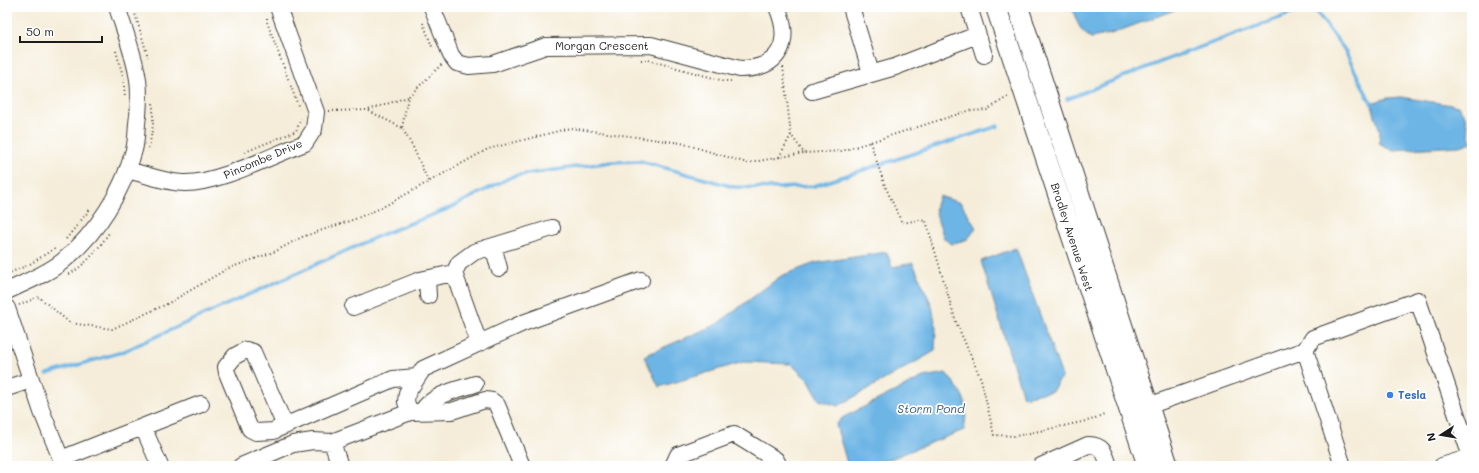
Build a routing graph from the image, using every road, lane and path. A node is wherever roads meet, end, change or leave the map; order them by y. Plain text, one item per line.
1 (117, 7) edge
2 (432, 7) edge
3 (776, 7) edge
4 (851, 7) edge
5 (969, 7) edge
6 (996, 7) edge
7 (1018, 7) edge
8 (273, 11) edge
9 (422, 22) dead end
10 (977, 35) junction
11 (116, 49) dead end
12 (781, 50) junction
13 (434, 51) dead end
14 (984, 55) dead end
15 (641, 60) dead end
16 (443, 61) junction
17 (783, 68) junction
18 (778, 71) dead end
19 (871, 73) junction
20 (732, 81) dead end
21 (812, 91) dead end
22 (1012, 94) dead end
23 (408, 97) junction
24 (125, 99) dead end
25 (300, 110) dead end
26 (368, 110) junction
27 (309, 114) junction
28 (402, 128) junction
29 (791, 135) junction
30 (870, 142) junction
31 (804, 153) junction
32 (241, 154) dead end
33 (779, 157) junction
34 (127, 170) junction
35 (428, 181) junction
36 (95, 203) dead end
37 (552, 228) dead end
38 (486, 248) junction
39 (500, 268) dead end
40 (7, 274) edge
41 (454, 274) junction
42 (427, 279) junction
43 (641, 280) dead end
44 (7, 291) edge
45 (428, 296) dead end
46 (353, 307) dead end
47 (7, 309) edge
48 (479, 343) junction
49 (1305, 350) junction
50 (417, 377) junction
51 (31, 380) junction
52 (475, 384) dead end
53 (7, 388) edge
54 (201, 404) dead end
55 (1139, 409) junction
56 (416, 411) junction
57 (1104, 414) dead end
58 (143, 427) junction
59 (279, 428) junction
60 (332, 442) junction
61 (281, 449) junction
62 (1465, 462) edge
63 (160, 466) edge
64 (241, 466) edge
65 (340, 466) edge
66 (522, 466) edge
67 (673, 466) edge
68 (779, 466) edge
69 (1041, 466) edge
70 (1109, 466) edge
71 (1148, 466) edge
72 (1168, 466) edge
73 (1343, 466) edge
74 (1442, 466) edge

1 - 34 street
2 - 16 street
3 - 12 street
4 - 19 street
5 - 10 street
6 - 55 main road, Bradley Avenue West
7 - 55 main road, Bradley Avenue West
8 - 25 path
8 - 27 street, Pincombe Drive
9 - 13 path
10 - 14 street
10 - 19 street
11 - 24 path
12 - 16 street, Morgan Crescent
12 - 17 path
15 - 20 path
16 - 23 path
17 - 18 path
17 - 29 path
19 - 21 street
22 - 30 path
23 - 26 path
23 - 28 path
26 - 27 path
26 - 28 path
27 - 32 path
27 - 34 street, Pincombe Drive
28 - 35 path
29 - 31 path
29 - 33 path
30 - 31 path
30 - 57 path
31 - 33 path
33 - 35 path
34 - 44 street
35 - 47 path
36 - 40 path
37 - 38 street
38 - 39 street
38 - 41 street
41 - 42 street
41 - 48 street
42 - 45 street
42 - 46 street
43 - 48 street
47 - 51 street
48 - 50 street
49 - 55 street
49 - 62 street
49 - 73 street
50 - 56 street
50 - 59 street
51 - 53 street
51 - 58 street
52 - 56 street
54 - 58 street
55 - 71 main road, Bradley Avenue West
55 - 72 main road, Bradley Avenue West
56 - 60 street
56 - 66 street
58 - 63 street
59 - 59 street
59 - 61 street
60 - 61 street
60 - 65 street
61 - 64 street
62 - 74 street
67 - 68 street
69 - 70 street

